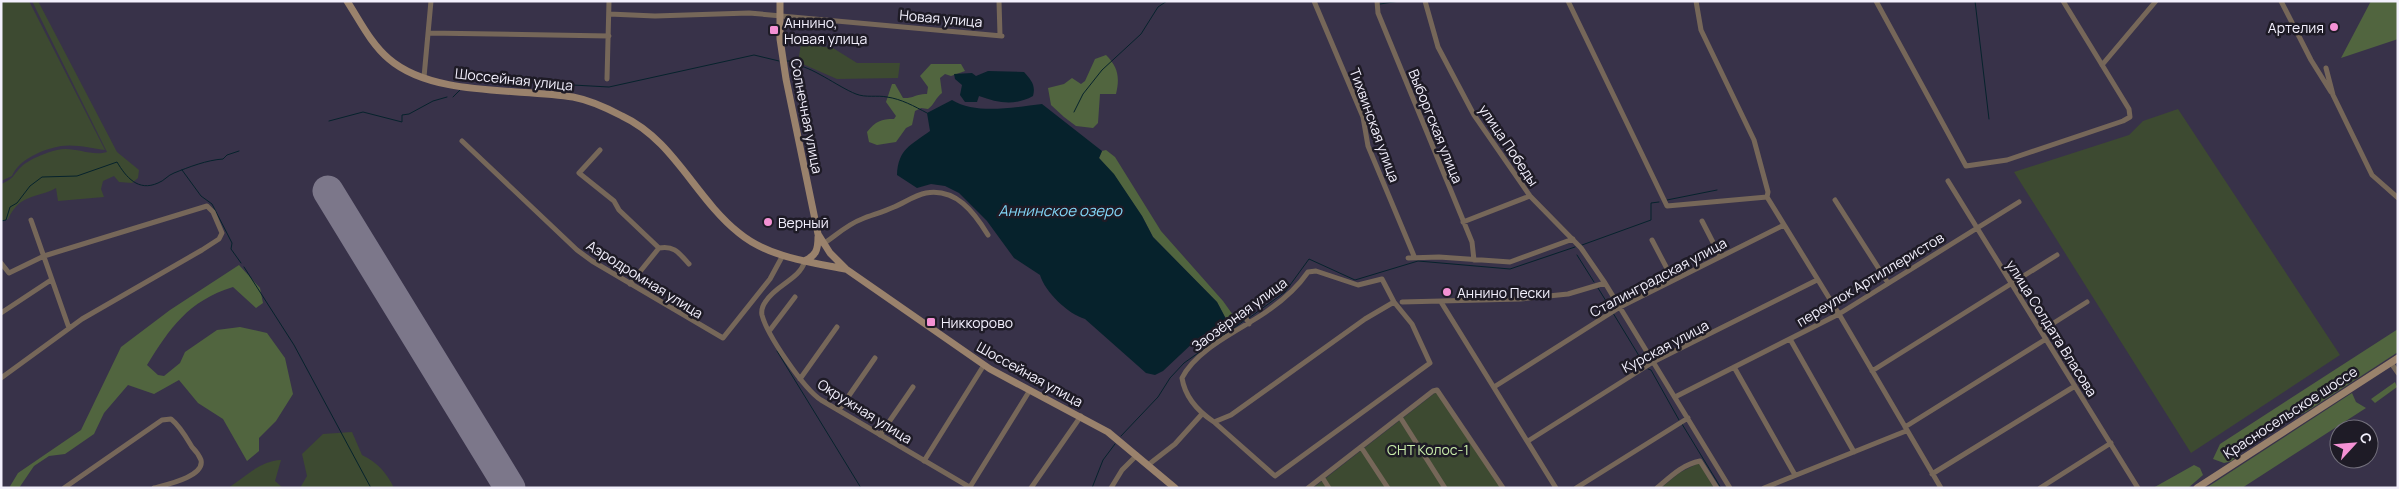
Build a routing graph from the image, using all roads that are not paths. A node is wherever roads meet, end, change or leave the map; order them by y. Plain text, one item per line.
1 (347, 1) edge
2 (431, 1) edge
3 (609, 1) edge
4 (780, 1) edge
5 (999, 1) edge
6 (1314, 1) edge
7 (1376, 1) edge
8 (1425, 1) edge
9 (1568, 1) edge
10 (1696, 1) edge
11 (1876, 1) edge
12 (2063, 1) edge
13 (2156, 1) edge
14 (2281, 1) edge
15 (609, 14) junction
16 (779, 17) junction
17 (428, 33) junction
18 (609, 36) junction
19 (2102, 65) junction
20 (2326, 68) dead end
21 (424, 77) junction
22 (607, 79) dead end
23 (2332, 95) junction
24 (462, 141) dead end
25 (600, 150) dead end
26 (1948, 181) dead end
27 (1530, 196) junction
28 (1767, 197) junction
29 (2398, 198) edge
30 (1835, 200) dead end
31 (2019, 202) dead end
32 (31, 220) dead end
33 (1702, 221) dead end
34 (1463, 222) junction
35 (1784, 225) junction
36 (1976, 228) junction
37 (818, 235) junction
38 (988, 235) dead end
39 (1573, 240) junction
40 (1652, 240) dead end
41 (822, 244) junction
42 (659, 248) junction
43 (783, 255) junction
44 (2057, 255) dead end
45 (44, 256) junction
46 (1414, 256) junction
47 (1720, 256) junction
48 (1408, 258) dead end
49 (1474, 260) junction
50 (804, 261) junction
51 (1, 264) edge
52 (689, 264) dead end
53 (846, 269) junction
54 (52, 280) junction
55 (1673, 280) junction
56 (1817, 280) junction
57 (1604, 283) junction
58 (1888, 283) junction
59 (630, 284) junction
60 (2011, 284) junction
61 (795, 297) dead end
62 (1394, 302) junction
63 (1402, 302) dead end
64 (1440, 302) junction
65 (2087, 302) dead end
66 (1620, 307) junction
67 (1, 313) edge
68 (1839, 314) junction
69 (1245, 316) dead end
70 (1248, 323) junction
71 (837, 327) dead end
72 (68, 328) junction
73 (770, 330) junction
74 (2041, 331) junction
75 (1790, 339) junction
76 (2046, 339) junction
77 (875, 358) dead end
78 (2398, 358) edge
79 (1653, 362) junction
80 (2391, 363) junction
81 (984, 365) junction
82 (1734, 367) junction
83 (1872, 370) junction
84 (2398, 373) edge
85 (1, 378) edge
86 (800, 379) junction
87 (2075, 386) junction
88 (914, 387) dead end
89 (1494, 387) junction
90 (1030, 390) junction
91 (1675, 397) junction
92 (839, 410) junction
93 (1202, 414) junction
94 (1081, 416) junction
95 (1400, 417) junction
96 (1688, 418) junction
97 (1214, 422) junction
98 (1906, 429) junction
99 (880, 435) junction
100 (1528, 441) junction
101 (2111, 443) junction
102 (1361, 447) junction
103 (1854, 452) junction
104 (1137, 456) junction
105 (924, 461) junction
106 (1148, 465) junction
107 (1932, 474) junction
108 (1795, 475) junction
109 (1322, 477) junction
110 (1171, 486) edge
111 (970, 487) edge
112 (64, 488) edge
113 (154, 488) edge
114 (1031, 488) edge
115 (1111, 488) edge
116 (1308, 488) edge
117 (1329, 488) edge
118 (1388, 488) edge
119 (1445, 488) edge
120 (1503, 488) edge
121 (1556, 488) edge
122 (1576, 488) edge
123 (1658, 488) edge
124 (1717, 488) edge
125 (1730, 488) edge
126 (1764, 488) edge
127 (1941, 488) edge
128 (2040, 488) edge
129 (2138, 488) edge
130 (2197, 488) edge

1 - 21 main road, Шоссейная улица
2 - 17 street
3 - 15 street
4 - 16 main road, Солнечная улица
5 - 16 street, Новая улица
6 - 46 street, Тихвинская улица
7 - 34 street, Выборгская улица
8 - 27 street, улица Победы
9 - 28 street
10 - 28 street
11 - 19 street
12 - 19 street
13 - 19 street
14 - 23 street
15 - 16 street, Новая улица
15 - 18 street
16 - 37 main road, Солнечная улица
17 - 18 street
17 - 21 street
18 - 22 street
20 - 23 street
21 - 43 main road, Шоссейная улица
23 - 29 street
24 - 59 street, Аэродромная улица
25 - 42 street
26 - 36 street, улица Солдата Власова
27 - 34 street
27 - 39 street, улица Победы
28 - 35 street
30 - 58 street
31 - 36 street, переулок Артиллеристов
32 - 45 street
33 - 47 street
34 - 49 street, Выборгская улица
35 - 47 street, Сталинградская улица
35 - 56 street
36 - 58 street, переулок Артиллеристов
36 - 60 street, улица Солдата Власова
37 - 41 main road
37 - 50 main road
38 - 41 street
39 - 49 street
39 - 57 street, улица Победы
40 - 55 street
41 - 53 main road
42 - 52 street
42 - 59 street
43 - 50 main road, Шоссейная улица
43 - 59 street, Аэродромная улица
44 - 60 street
45 - 51 street
45 - 54 street
45 - 72 street
46 - 48 street
46 - 49 street
47 - 55 street, Сталинградская улица
50 - 53 main road, Шоссейная улица
50 - 73 street, Окружная улица
53 - 81 main road, Шоссейная улица
54 - 67 street
54 - 72 street
55 - 66 street, Сталинградская улица
56 - 68 street
56 - 79 street, Курская улица
57 - 64 street
57 - 66 street, улица Победы
58 - 68 street, переулок Артиллеристов
60 - 74 street, улица Солдата Власова
60 - 83 street
61 - 73 street
62 - 70 street, Заозёрная улица
62 - 97 street
62 - 97 street
63 - 64 street
64 - 89 street
65 - 74 street
66 - 79 street, улица Победы
66 - 89 street, Сталинградская улица
68 - 75 street, переулок Артиллеристов
68 - 83 street
69 - 70 street
70 - 93 street, Заозёрная улица
71 - 86 street
72 - 85 street
73 - 86 street, Окружная улица
74 - 76 street, улица Солдата Власова
75 - 82 street, переулок Артиллеристов
75 - 103 street
76 - 87 street, улица Солдата Власова
76 - 98 street
77 - 92 street
78 - 80 main road, Красносельское шоссе
79 - 91 street, улица Победы
79 - 100 street, Курская улица
80 - 84 street
80 - 130 main road, Красносельское шоссе
81 - 90 main road, Шоссейная улица
81 - 105 street
82 - 91 street, переулок Артиллеристов
82 - 108 street
83 - 98 street
86 - 92 street, Окружная улица
87 - 101 street, улица Солдата Власова
87 - 107 street
88 - 99 street
89 - 100 street
90 - 94 main road, Шоссейная улица
90 - 111 street
91 - 96 street, улица Победы
92 - 99 street, Окружная улица
93 - 97 street
93 - 106 street
94 - 104 main road, Шоссейная улица
94 - 114 street
95 - 102 street
95 - 119 street
95 - 120 street
96 - 122 street
96 - 125 street, улица Победы
98 - 103 street
98 - 107 street
99 - 105 street, Окружная улица
100 - 121 street
101 - 128 street
101 - 129 street, улица Солдата Власова
102 - 109 street
102 - 118 street
103 - 108 street
104 - 106 main road, Шоссейная улица
104 - 115 street
105 - 111 street, Окружная улица
106 - 110 main road, Шоссейная улица
107 - 127 street
108 - 126 street
109 - 116 street
109 - 117 street
112 - 113 street
123 - 124 street

